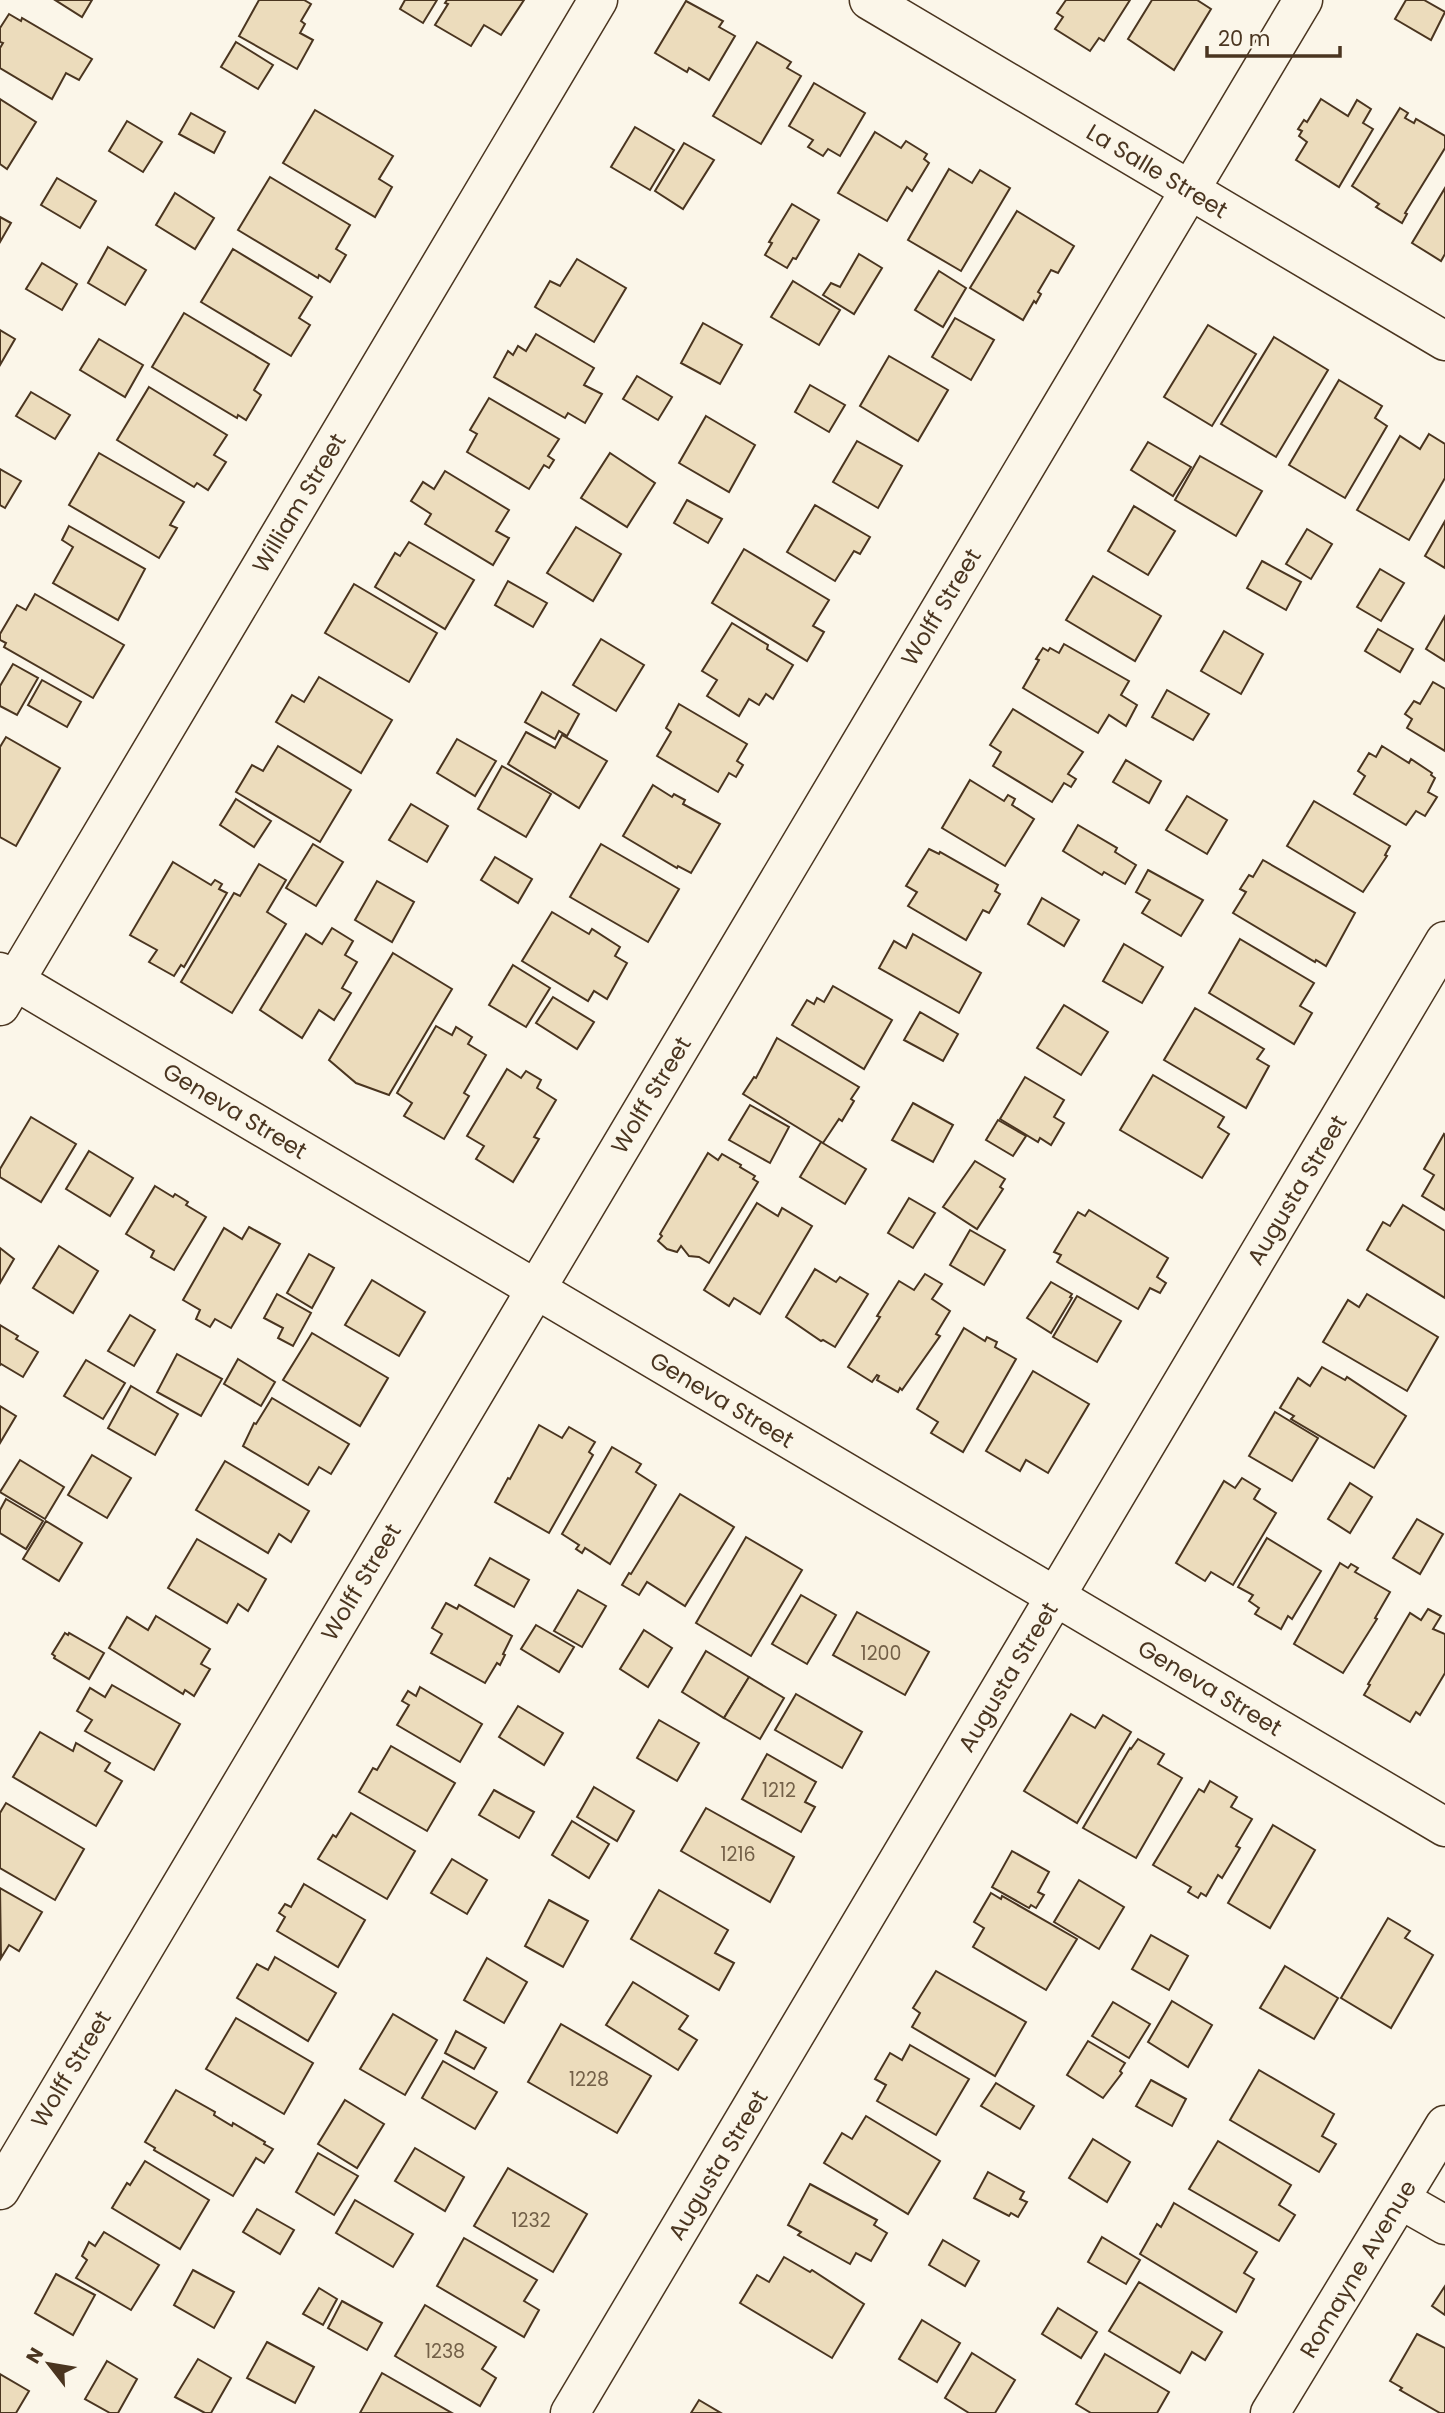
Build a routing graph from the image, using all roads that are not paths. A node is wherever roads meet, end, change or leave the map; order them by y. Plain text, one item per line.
1 (598, 0) edge
2 (869, 0) edge
3 (1303, 0) edge
4 (1189, 190) junction
5 (1445, 341) edge
6 (1445, 941) edge
7 (5, 986) edge
8 (535, 1289) junction
9 (1055, 1596) junction
10 (1445, 1827) edge
11 (1445, 2125) edge
12 (0, 2190) edge
13 (1401, 2200) junction
14 (1445, 2225) edge
15 (570, 2413) edge
16 (1270, 2413) edge

1 - 7 street, William Street
2 - 4 street, La Salle Street
3 - 4 street, Wolff Street
4 - 5 street, La Salle Street
4 - 8 street, Wolff Street
6 - 9 street, Augusta Street
7 - 8 street, Geneva Street
8 - 9 street, Geneva Street
8 - 12 street, Wolff Street
9 - 10 street, Geneva Street
9 - 15 street, Augusta Street
11 - 13 street, Romayne Avenue
13 - 14 street
13 - 16 street, Romayne Avenue

